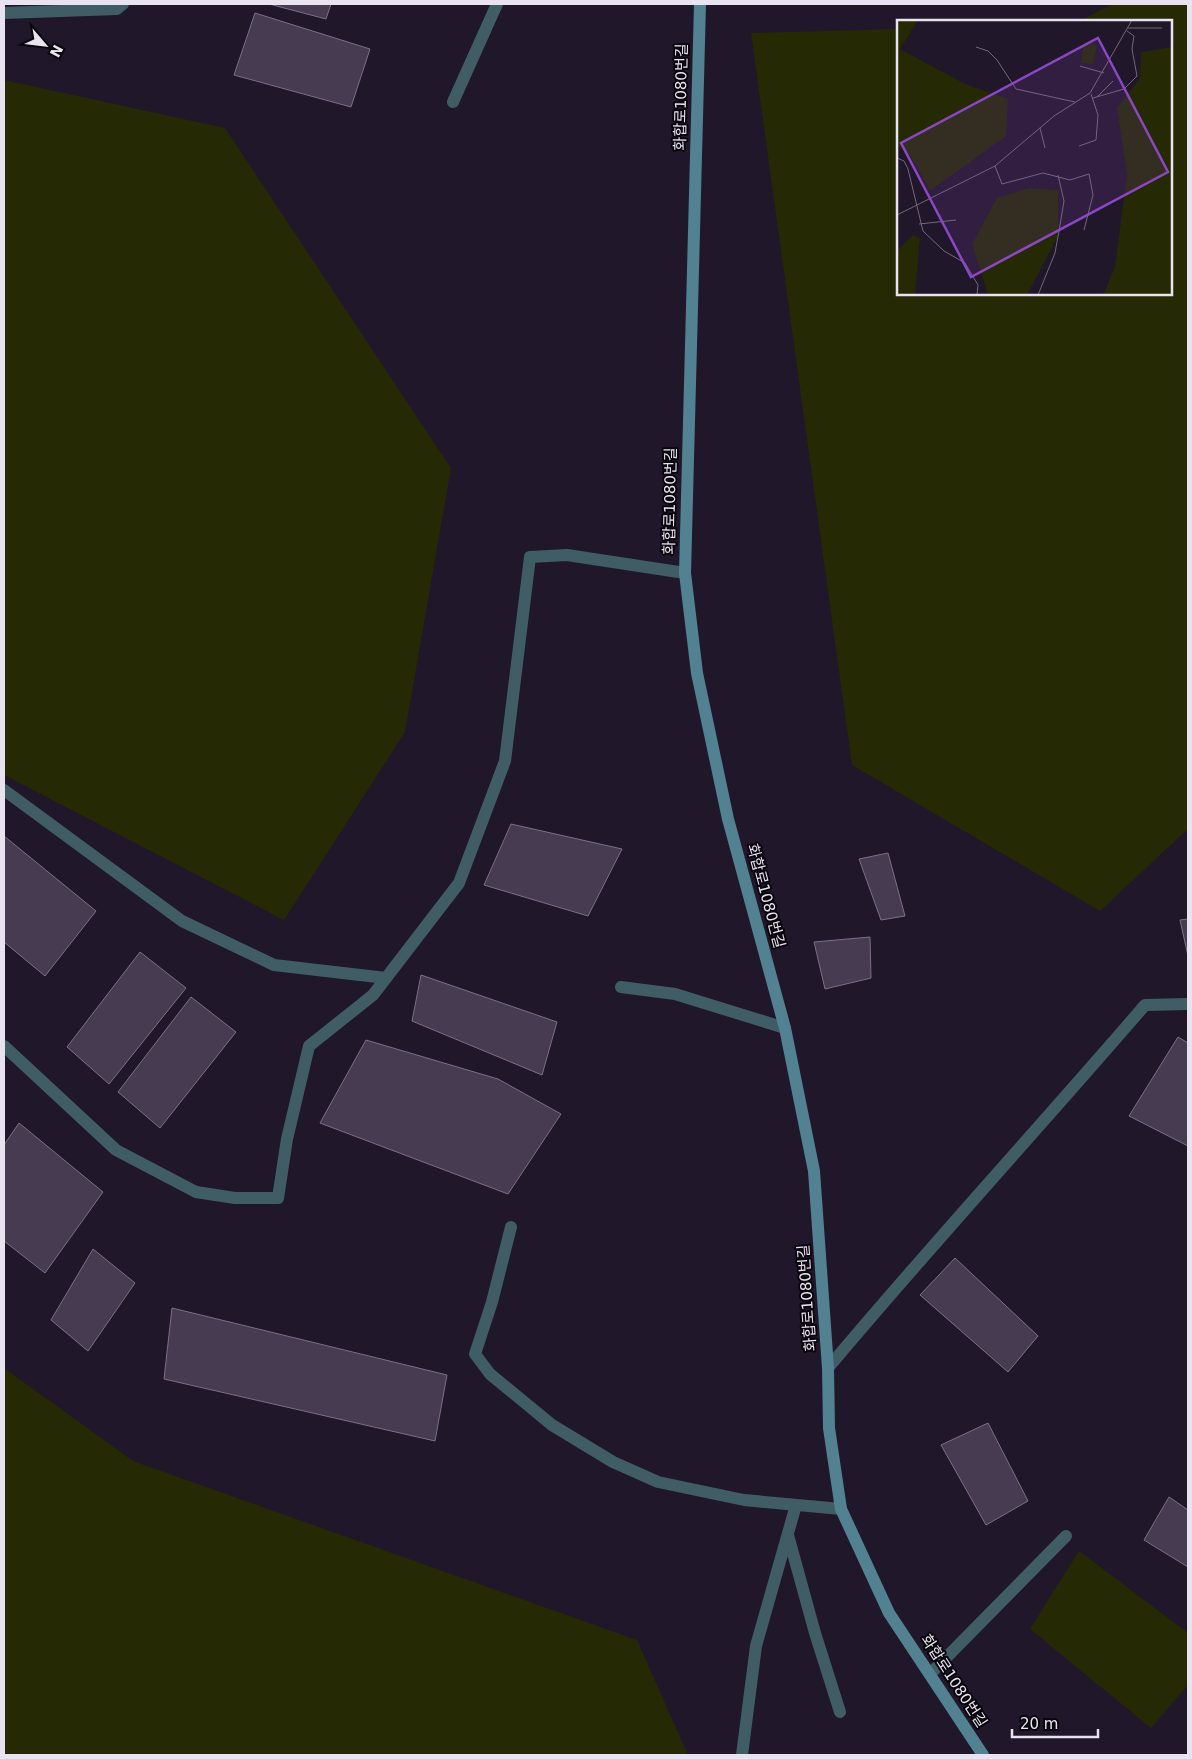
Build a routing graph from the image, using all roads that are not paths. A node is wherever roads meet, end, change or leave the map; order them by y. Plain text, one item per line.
1 (123, 4) edge
2 (497, 4) edge
3 (700, 4) edge
4 (4, 13) edge
5 (454, 102) dead end
6 (685, 573) junction
7 (4, 790) edge
8 (386, 978) junction
9 (620, 986) dead end
10 (1188, 1004) edge
11 (785, 1028) junction
12 (4, 1046) edge
13 (511, 1227) dead end
14 (828, 1368) junction
15 (796, 1505) junction
16 (841, 1509) junction
17 (788, 1534) junction
18 (1066, 1536) dead end
19 (930, 1674) junction
20 (840, 1712) dead end
21 (742, 1755) edge
22 (983, 1755) edge

1 - 4 street
2 - 5 street
3 - 6 street, 화합로1080번길
6 - 8 street
6 - 11 street, 화합로1080번길
7 - 8 street
8 - 12 street
9 - 11 street
10 - 14 street
11 - 14 street, 화합로1080번길
13 - 15 street
14 - 16 street, 화합로1080번길
15 - 16 street
15 - 17 street
16 - 19 street, 화합로1080번길
17 - 20 street
17 - 21 street
18 - 19 street
19 - 22 street, 화합로1080번길

